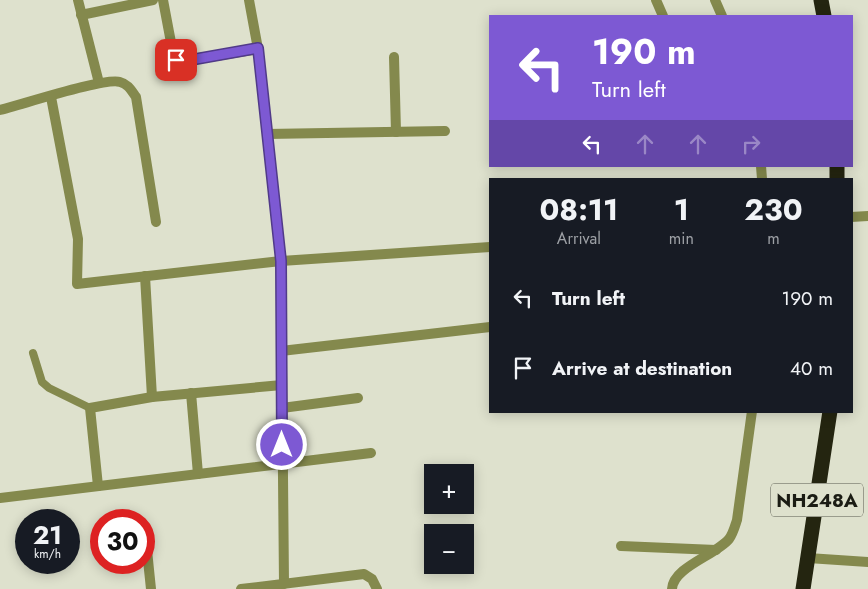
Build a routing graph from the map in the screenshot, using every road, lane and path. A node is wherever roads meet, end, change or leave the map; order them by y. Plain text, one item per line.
1 (78, 0) edge
2 (154, 0) edge
3 (163, 0) edge
4 (249, 0) edge
5 (656, 0) edge
6 (715, 0) edge
7 (822, 0) edge
8 (81, 15) junction
9 (663, 15) edge
10 (722, 15) edge
11 (824, 15) edge
12 (258, 48) junction
13 (394, 57) dead end
14 (100, 83) junction
15 (51, 97) junction
16 (0, 110) edge
17 (445, 131) dead end
18 (396, 132) junction
19 (267, 134) junction
20 (868, 216) edge
21 (853, 217) edge
22 (156, 222) dead end
23 (489, 247) edge
24 (281, 261) junction
25 (145, 276) junction
26 (489, 327) edge
27 (282, 352) junction
28 (33, 353) dead end
29 (282, 385) junction
30 (191, 394) junction
31 (152, 397) junction
32 (358, 398) dead end
33 (90, 408) junction
34 (282, 408) junction
35 (752, 413) edge
36 (830, 413) edge
37 (371, 453) dead end
38 (282, 464) junction
39 (198, 474) junction
40 (98, 486) junction
41 (0, 498) edge
42 (621, 546) dead end
43 (717, 550) junction
44 (808, 558) junction
45 (868, 562) edge
46 (149, 574) edge
47 (284, 584) junction
48 (151, 589) edge
49 (241, 589) edge
50 (377, 589) edge
51 (672, 589) edge
52 (803, 589) edge

1 - 8 street
2 - 8 street
3 - 12 street
4 - 12 street
5 - 9 street
6 - 10 street
7 - 11 highway
8 - 14 street
12 - 19 street
13 - 18 street
14 - 15 street
14 - 22 street
15 - 16 street
15 - 25 street
17 - 18 street
18 - 19 street
19 - 24 street
20 - 21 street
23 - 24 street
24 - 25 street
24 - 27 street
25 - 31 street
26 - 27 street
27 - 29 street
28 - 33 lane
29 - 30 street
29 - 34 street
30 - 31 street
30 - 39 street
31 - 33 street
32 - 34 street
33 - 40 street
34 - 38 street
35 - 43 street
36 - 44 highway, NH248A
37 - 38 street
38 - 39 street
38 - 47 street
39 - 40 street
40 - 41 street
42 - 43 street
43 - 51 street
44 - 45 street
44 - 52 highway, NH248A
46 - 48 street
47 - 49 street
47 - 50 street

